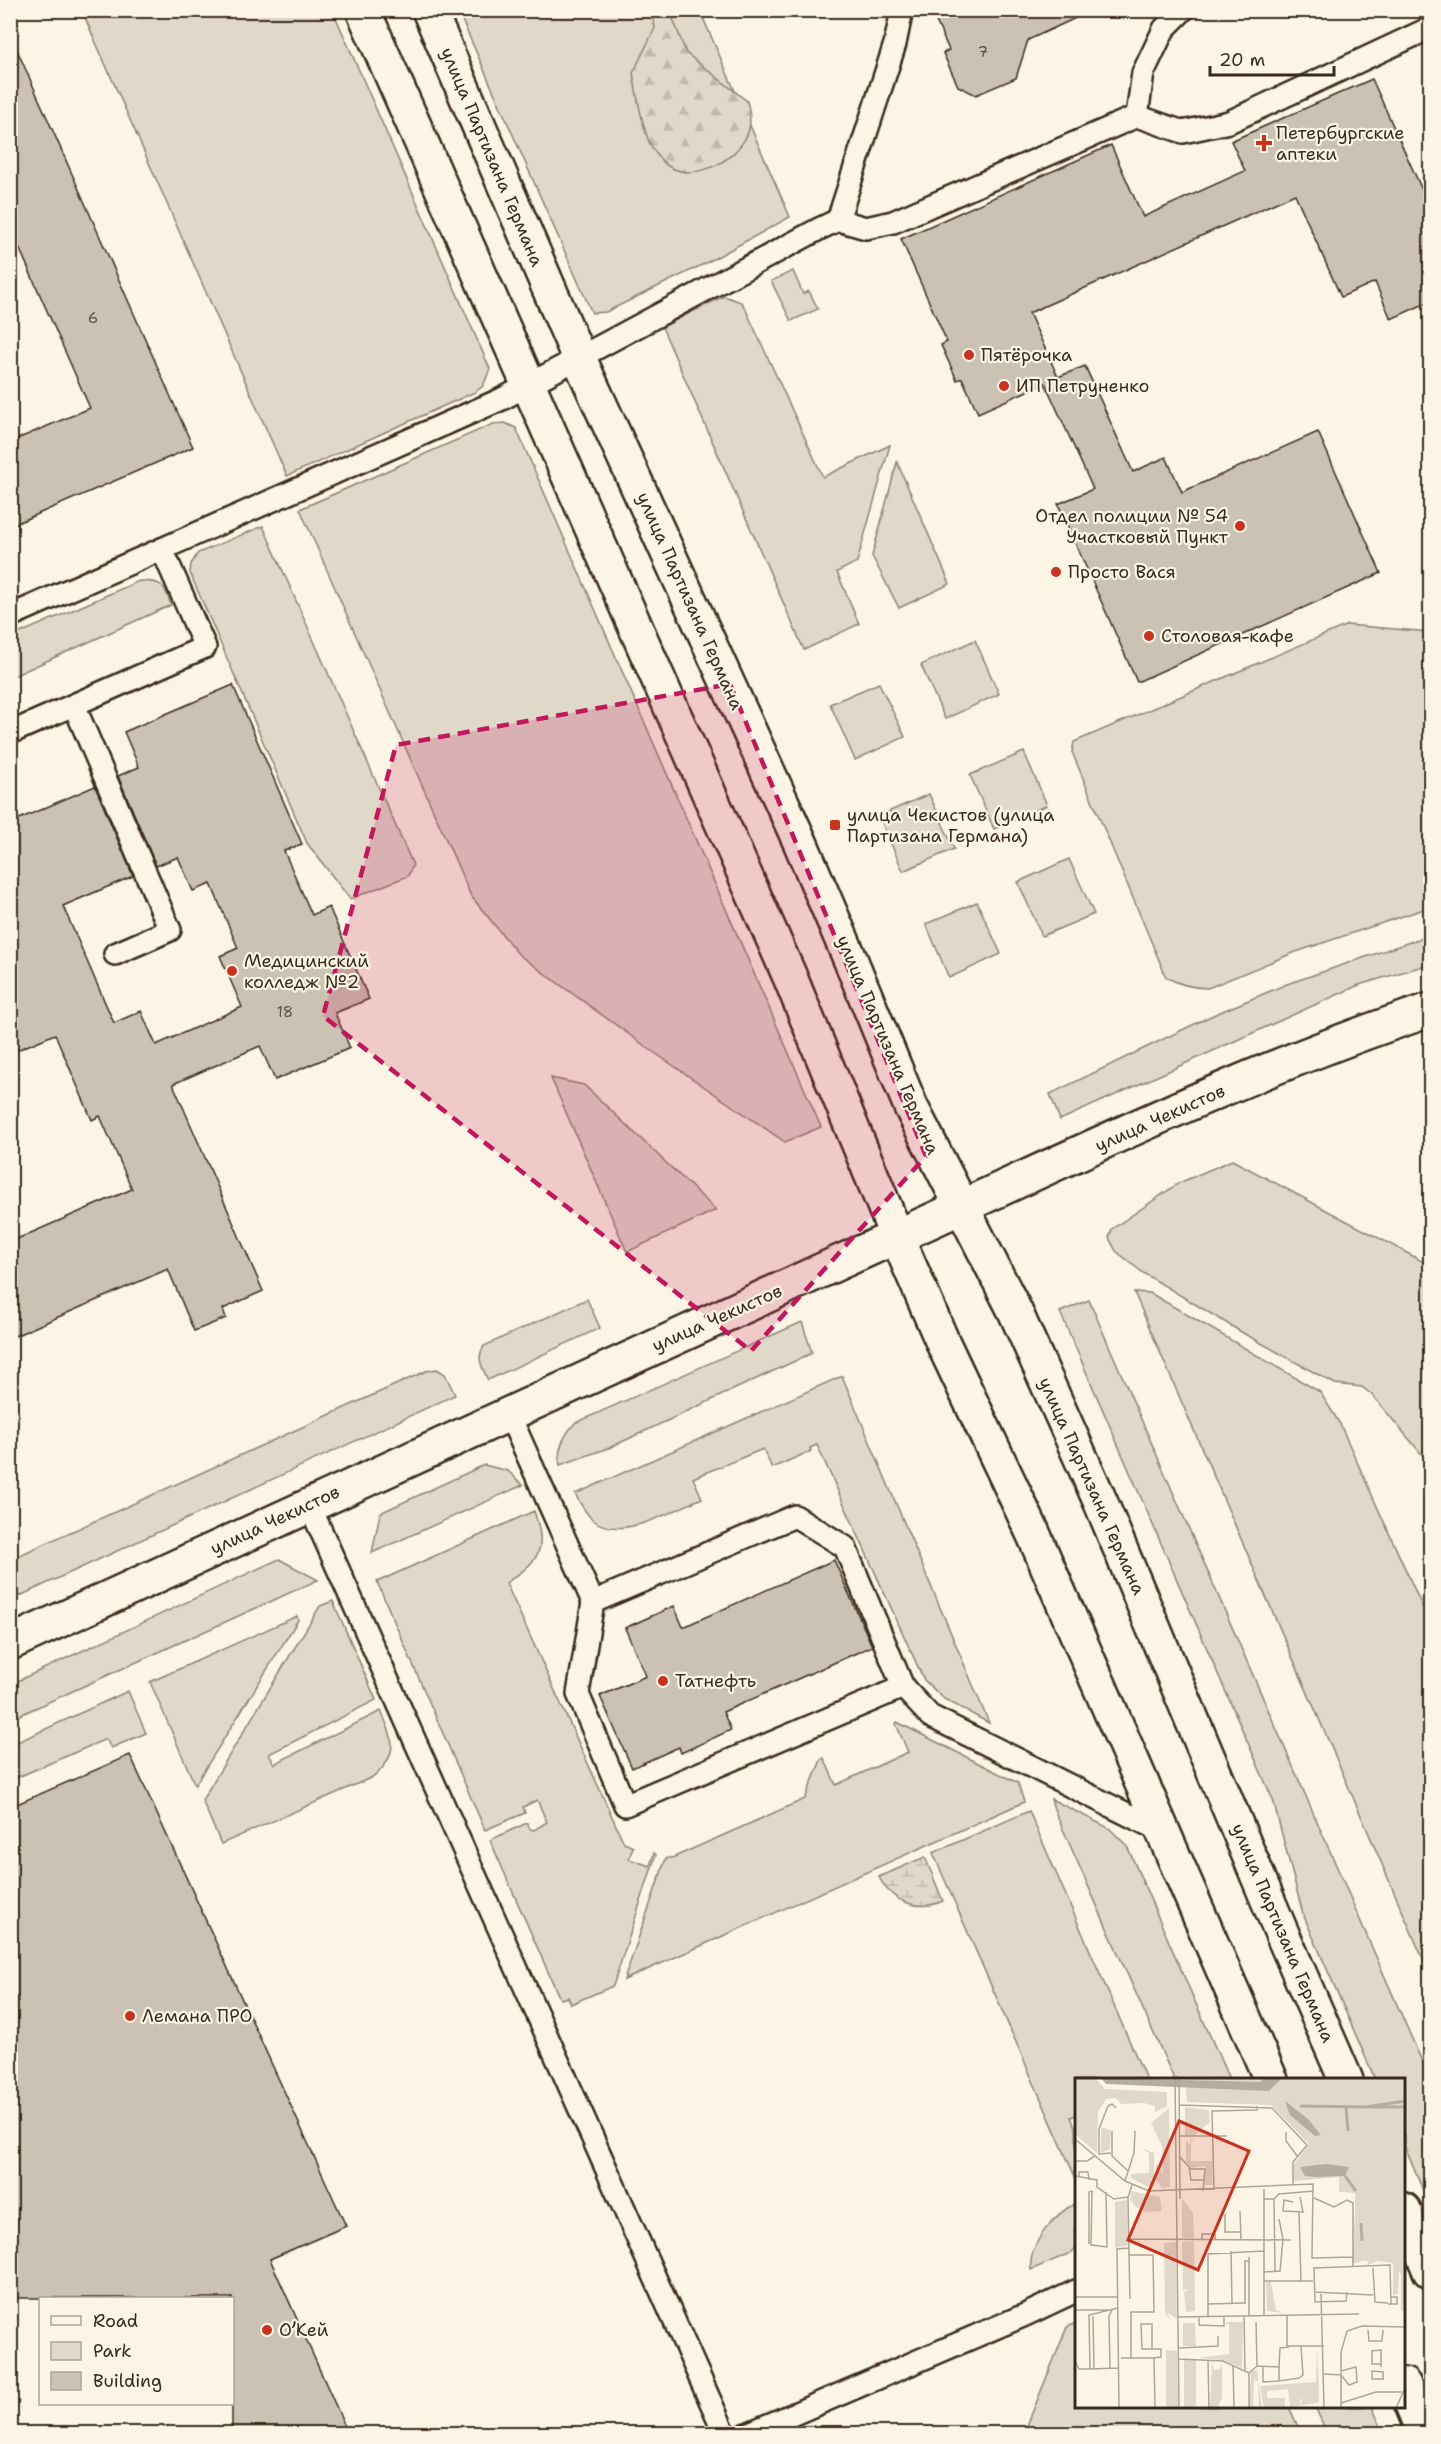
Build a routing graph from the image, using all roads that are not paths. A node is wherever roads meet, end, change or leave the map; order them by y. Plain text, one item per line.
1 (363, 10) edge
2 (429, 10) edge
3 (902, 10) edge
4 (1183, 10) edge
5 (1431, 28) edge
6 (1137, 116) junction
7 (838, 220) junction
8 (579, 358) junction
9 (528, 386) junction
10 (162, 549) junction
11 (10, 616) edge
12 (74, 705) junction
13 (10, 733) edge
14 (115, 954) dead end
15 (1431, 1010) edge
16 (961, 1207) junction
17 (897, 1237) junction
18 (508, 1412) junction
19 (309, 1504) junction
20 (593, 1602) junction
21 (10, 1643) edge
22 (903, 1687) junction
23 (1161, 1831) junction
24 (1271, 2078) edge
25 (1346, 2078) edge
26 (1405, 2212) edge
27 (1431, 2271) edge
28 (1075, 2292) edge
29 (1405, 2387) edge
30 (725, 2433) edge
31 (747, 2433) edge
32 (1424, 2433) edge

1 - 9 main road
2 - 8 main road, улица Партизана Германа
3 - 7 lane
4 - 6 lane
5 - 6 lane
6 - 7 lane
7 - 8 lane
8 - 9 lane
8 - 16 main road, улица Партизана Германа
9 - 10 lane
9 - 17 main road
10 - 11 lane
10 - 12 lane
12 - 13 lane
12 - 14 lane
15 - 16 main road, улица Чекистов
16 - 17 main road, улица Чекистов
16 - 25 main road, улица Партизана Германа
17 - 18 main road, улица Чекистов
17 - 23 main road
18 - 19 main road, улица Чекистов
18 - 20 lane
19 - 21 main road, улица Чекистов
19 - 30 lane
20 - 22 lane
20 - 22 lane
22 - 23 lane
23 - 24 main road
26 - 27 main road
28 - 31 lane
29 - 32 main road

